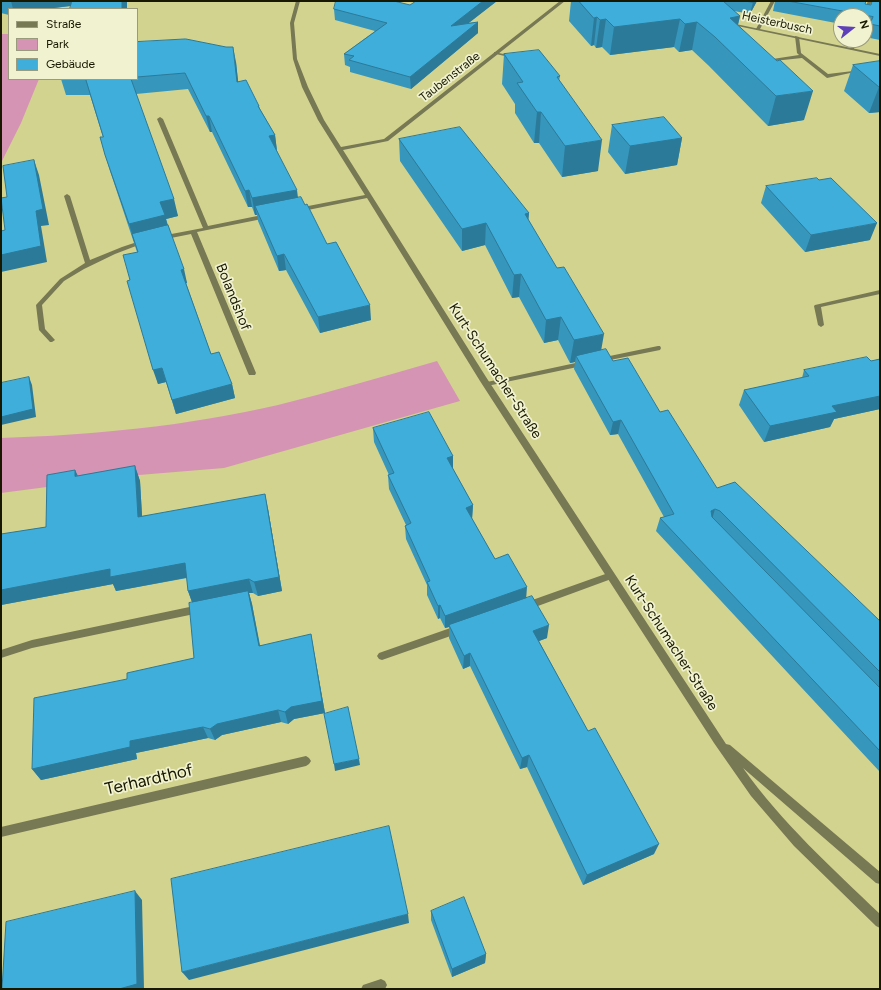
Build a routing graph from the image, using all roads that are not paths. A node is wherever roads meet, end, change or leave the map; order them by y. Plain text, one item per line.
1 (298, 1) edge
2 (563, 1) edge
3 (773, 1) edge
4 (720, 22) edge
5 (742, 26) junction
6 (758, 29) junction
7 (743, 33) edge
8 (796, 38) junction
9 (852, 49) joint
10 (496, 53) junction
11 (880, 55) edge
12 (803, 56) junction
13 (519, 59) edge
14 (760, 62) edge
15 (853, 72) dead end
16 (160, 118) dead end
17 (340, 149) junction
18 (67, 196) dead end
19 (368, 196) junction
20 (290, 211) edge
21 (275, 214) edge
22 (206, 228) junction
23 (193, 230) junction
24 (88, 264) junction
25 (880, 292) edge
26 (821, 325) dead end
27 (52, 340) dead end
28 (658, 348) dead end
29 (252, 373) dead end
30 (487, 384) junction
31 (610, 576) junction
32 (207, 607) edge
33 (518, 608) edge
34 (465, 627) edge
35 (1, 654) edge
36 (382, 656) dead end
37 (717, 740) junction
38 (306, 761) dead end
39 (1, 832) edge
40 (880, 879) edge
41 (880, 922) edge
42 (381, 985) dead end
43 (367, 989) edge

1 - 17 street, Kurt-Schumacher-Straße
2 - 10 street, Taubenstraße
3 - 6 street
4 - 5 street, Heisterbusch
5 - 6 street, Heisterbusch
5 - 7 street
6 - 8 street, Heisterbusch
8 - 9 street, Heisterbusch
8 - 12 street
9 - 11 street, Heisterbusch
10 - 13 street
10 - 17 street, Taubenstraße
12 - 14 street
12 - 15 street
16 - 22 street
17 - 19 street, Kurt-Schumacher-Straße
18 - 24 street
19 - 20 street
19 - 30 street, Kurt-Schumacher-Straße
21 - 22 street
22 - 23 street
23 - 24 street
23 - 29 street, Bolandshof
24 - 27 street
25 - 26 street
28 - 30 street
30 - 31 street, Kurt-Schumacher-Straße
31 - 33 street
31 - 37 street, Kurt-Schumacher-Straße
32 - 35 street
34 - 36 street
37 - 40 street, Kurt-Schumacher-Straße
37 - 41 street, Kurt-Schumacher-Straße
38 - 39 street, Terhardthof
42 - 43 street

